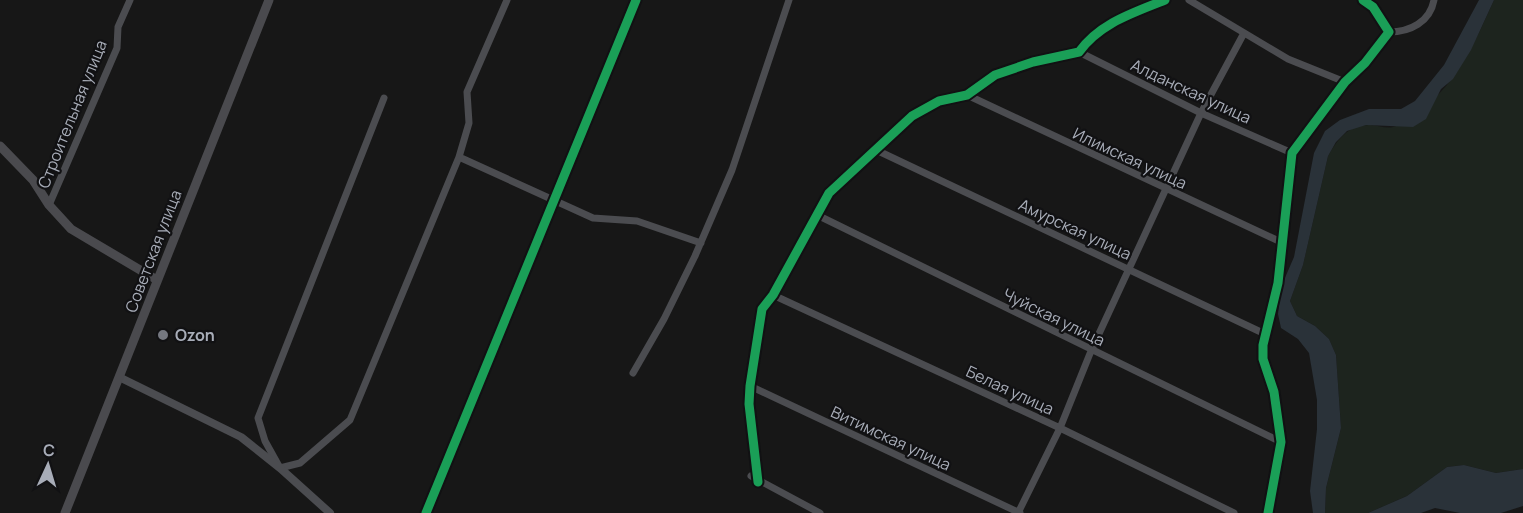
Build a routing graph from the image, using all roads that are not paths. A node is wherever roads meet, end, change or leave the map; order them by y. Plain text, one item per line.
1 (130, 0) edge
2 (269, 0) edge
3 (507, 0) edge
4 (636, 0) edge
5 (789, 0) edge
6 (1165, 0) edge
7 (1189, 0) edge
8 (1363, 0) edge
9 (1434, 0) edge
10 (1389, 32) junction
11 (1244, 33) junction
12 (1079, 52) junction
13 (1345, 82) junction
14 (967, 95) junction
15 (384, 98) dead end
16 (1201, 113) junction
17 (0, 146) edge
18 (874, 149) junction
19 (1292, 153) junction
20 (459, 157) junction
21 (1167, 190) junction
22 (553, 200) junction
23 (49, 206) junction
24 (815, 214) junction
25 (701, 243) junction
26 (1283, 243) junction
27 (1130, 270) junction
28 (157, 280) junction
29 (773, 295) junction
30 (1265, 333) junction
31 (1091, 351) junction
32 (633, 373) dead end
33 (121, 378) junction
34 (750, 387) junction
35 (1060, 428) junction
36 (1281, 442) junction
37 (280, 468) junction
38 (751, 476) dead end
39 (758, 482) junction
40 (65, 513) edge
41 (330, 513) edge
42 (426, 513) edge
43 (820, 513) edge
44 (1019, 513) edge
45 (1234, 513) edge
46 (1268, 513) edge

1 - 23 street, Строительная улица
2 - 28 main road, Советская улица
3 - 20 street
4 - 22 street
5 - 25 street
6 - 12 street
7 - 11 street
8 - 10 street
9 - 10 street
10 - 13 street
11 - 13 street
11 - 16 street
12 - 14 street
12 - 16 street, Алданская улица
13 - 19 street
14 - 18 street
14 - 21 street, Илимская улица
15 - 37 street
16 - 19 street, Алданская улица
16 - 21 street
17 - 23 main road
18 - 24 street
18 - 27 street, Амурская улица
19 - 26 street
20 - 22 street
20 - 37 street
21 - 26 street, Илимская улица
21 - 27 street
22 - 25 street
22 - 42 street
23 - 28 main road
24 - 29 street
24 - 31 street, Чуйская улица
25 - 32 street
26 - 30 street
27 - 30 street, Амурская улица
27 - 31 street
28 - 33 main road, Советская улица
29 - 34 street
29 - 35 street, Белая улица
30 - 36 street
31 - 35 street
31 - 36 street, Чуйская улица
33 - 37 street
33 - 40 main road, Советская улица
34 - 39 street
34 - 44 street, Витимская улица
35 - 44 street
35 - 45 street, Белая улица
36 - 46 street
37 - 41 street
38 - 39 street
39 - 43 street

